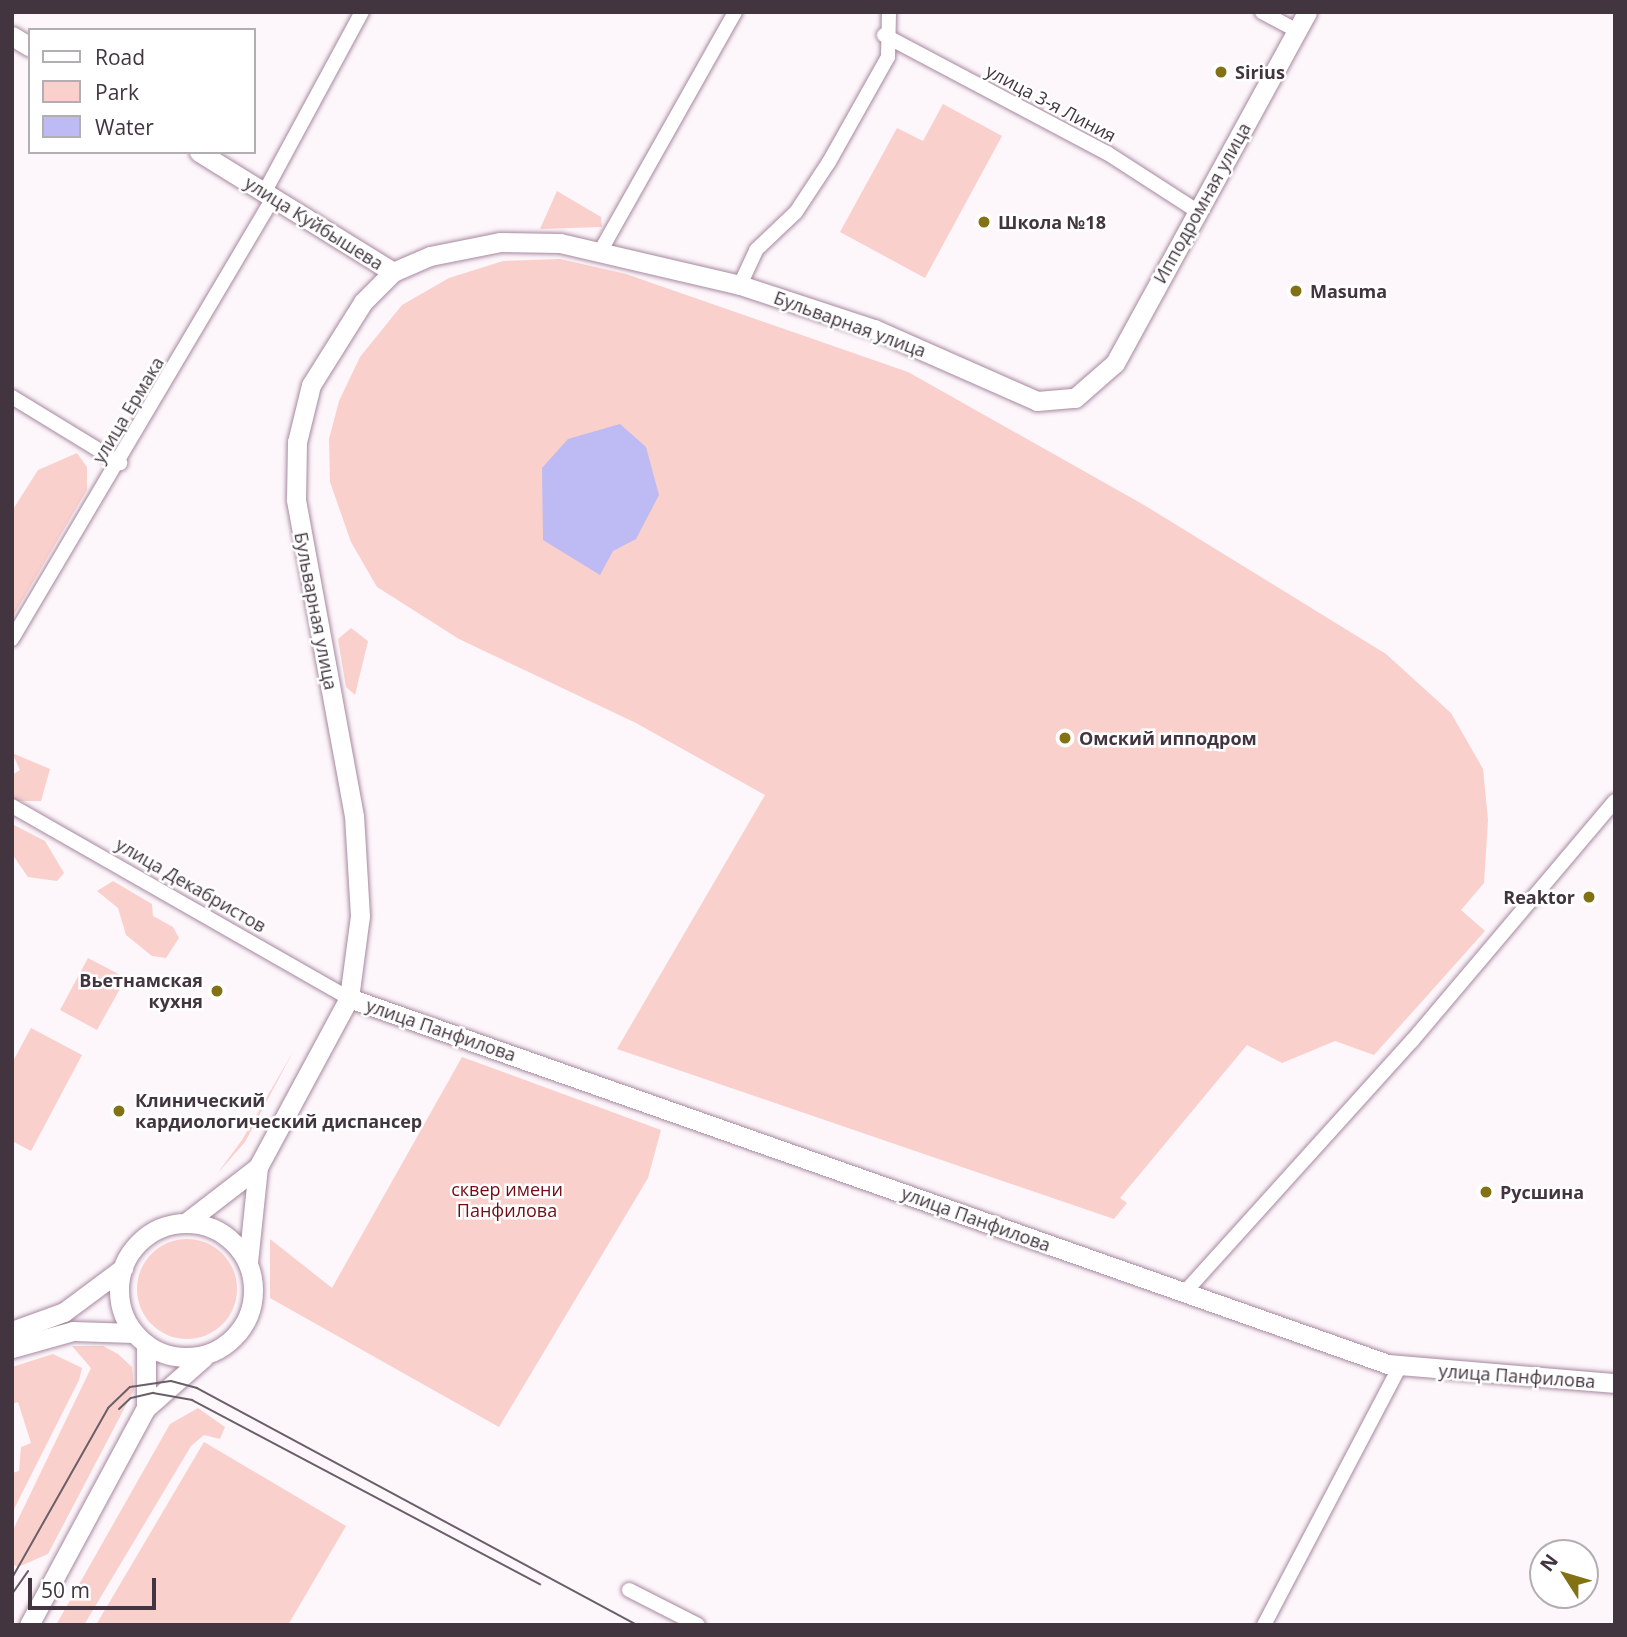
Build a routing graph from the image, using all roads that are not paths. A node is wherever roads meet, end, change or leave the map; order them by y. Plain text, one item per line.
1 (362, 12) edge
2 (735, 12) edge
3 (889, 12) edge
4 (1262, 12) edge
5 (1307, 12) edge
6 (1297, 31) junction
7 (884, 35) junction
8 (12, 36) edge
9 (28, 46) edge
10 (202, 154) edge
11 (268, 195) junction
12 (1197, 211) junction
13 (601, 250) junction
14 (393, 272) junction
15 (740, 285) junction
16 (1092, 389) joint
17 (12, 397) edge
18 (120, 463) junction
19 (12, 639) edge
20 (1615, 801) edge
21 (12, 806) edge
22 (349, 998) junction
23 (258, 1167) junction
24 (188, 1221) junction
25 (248, 1262) junction
26 (123, 1268) junction
27 (1184, 1293) junction
28 (12, 1331) edge
29 (139, 1339) junction
30 (12, 1348) edge
31 (207, 1354) junction
32 (1400, 1366) junction
33 (1615, 1383) edge
34 (146, 1408) junction
35 (629, 1590) dead end
36 (29, 1625) edge
37 (698, 1625) edge
38 (1264, 1625) edge

1 - 11 street, улица Ермака
2 - 13 street
3 - 7 street
4 - 6 street
5 - 6 main road, Ипподромная улица
6 - 12 main road, Ипподромная улица
7 - 12 street, улица 3-я Линия
7 - 15 street
8 - 9 main road
10 - 11 main road, улица Куйбышева
11 - 14 main road, улица Куйбышева
11 - 18 street, улица Ермака
12 - 16 main road, Ипподромная улица
13 - 14 main road, Бульварная улица
13 - 15 main road, Бульварная улица
14 - 22 main road, Бульварная улица
15 - 16 main road, Бульварная улица
17 - 18 street
18 - 19 street, улица Ермака
20 - 27 street
21 - 22 street, улица Декабристов
22 - 23 main road, Бульварная улица
22 - 27 main road, улица Панфилова
23 - 24 main road, Бульварная улица
23 - 25 main road, Бульварная улица
24 - 25 main road
24 - 26 main road
25 - 31 main road
26 - 28 main road
26 - 29 main road
27 - 32 main road, улица Панфилова
29 - 30 main road
29 - 31 main road
29 - 34 main road
31 - 34 main road
32 - 33 main road, улица Панфилова
32 - 38 street
34 - 36 main road
35 - 37 street

